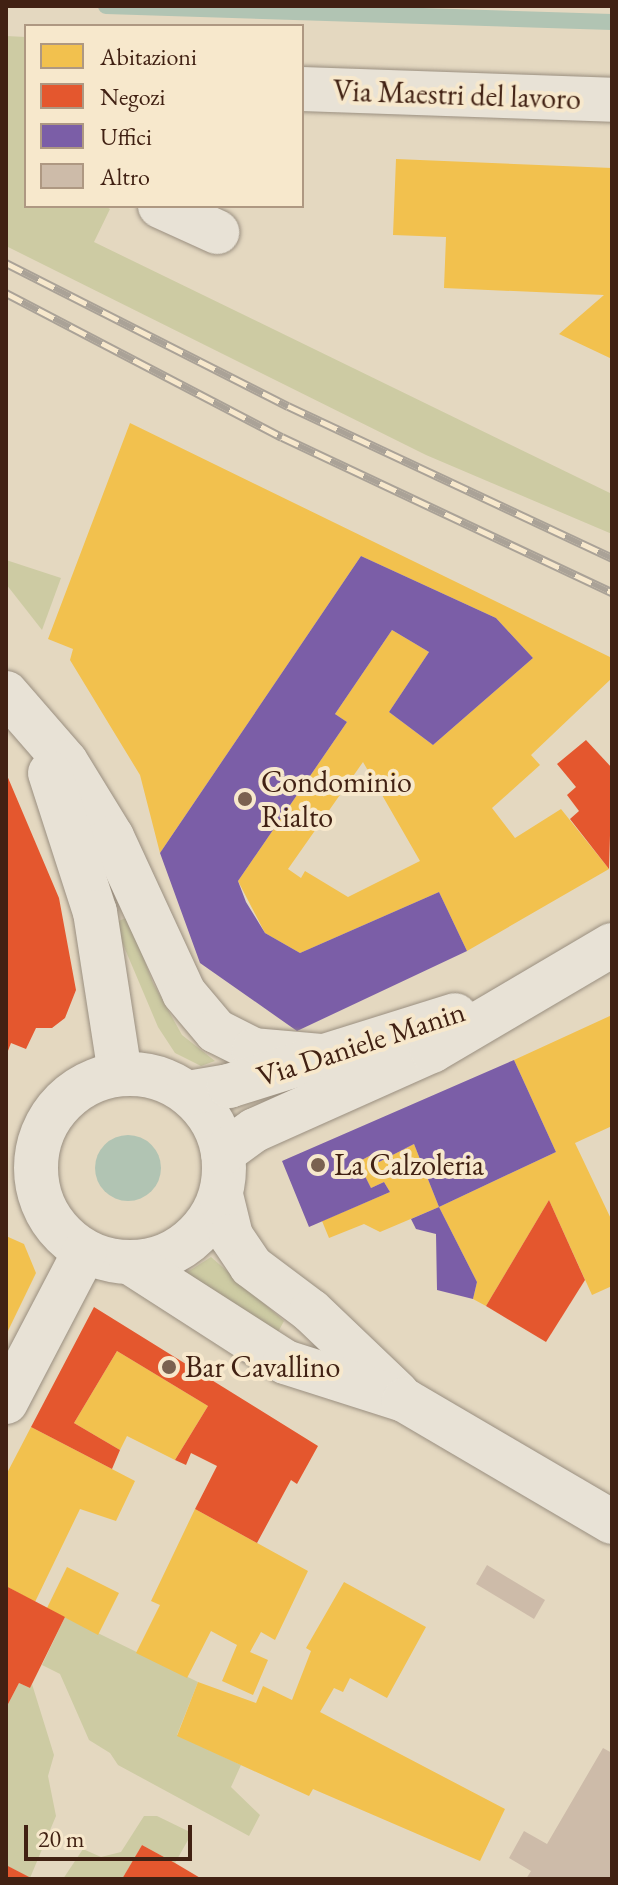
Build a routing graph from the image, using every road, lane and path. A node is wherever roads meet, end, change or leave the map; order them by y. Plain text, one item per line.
1 (304, 89) edge
2 (612, 100) edge
3 (164, 208) edge
4 (217, 232) dead end
5 (10, 698) edge
6 (612, 945) edge
7 (532, 987) junction
8 (322, 1056) junction
9 (120, 1074) junction
10 (188, 1093) junction
11 (222, 1174) junction
12 (22, 1190) edge
13 (85, 1251) junction
14 (131, 1263) junction
15 (404, 1400) junction
16 (6, 1402) edge
17 (612, 1522) edge

1 - 2 street, Via Maestri del lavoro
3 - 4 street
5 - 8 street
5 - 9 street
6 - 7 street, Via Daniele Manin
7 - 8 street, Via Daniele Manin
7 - 11 street, Via Daniele Manin
8 - 10 street, Via Daniele Manin
9 - 10 street
9 - 12 street
10 - 11 street
11 - 14 street
11 - 15 street
12 - 13 street
13 - 14 street
13 - 16 street
14 - 15 street
15 - 17 street

